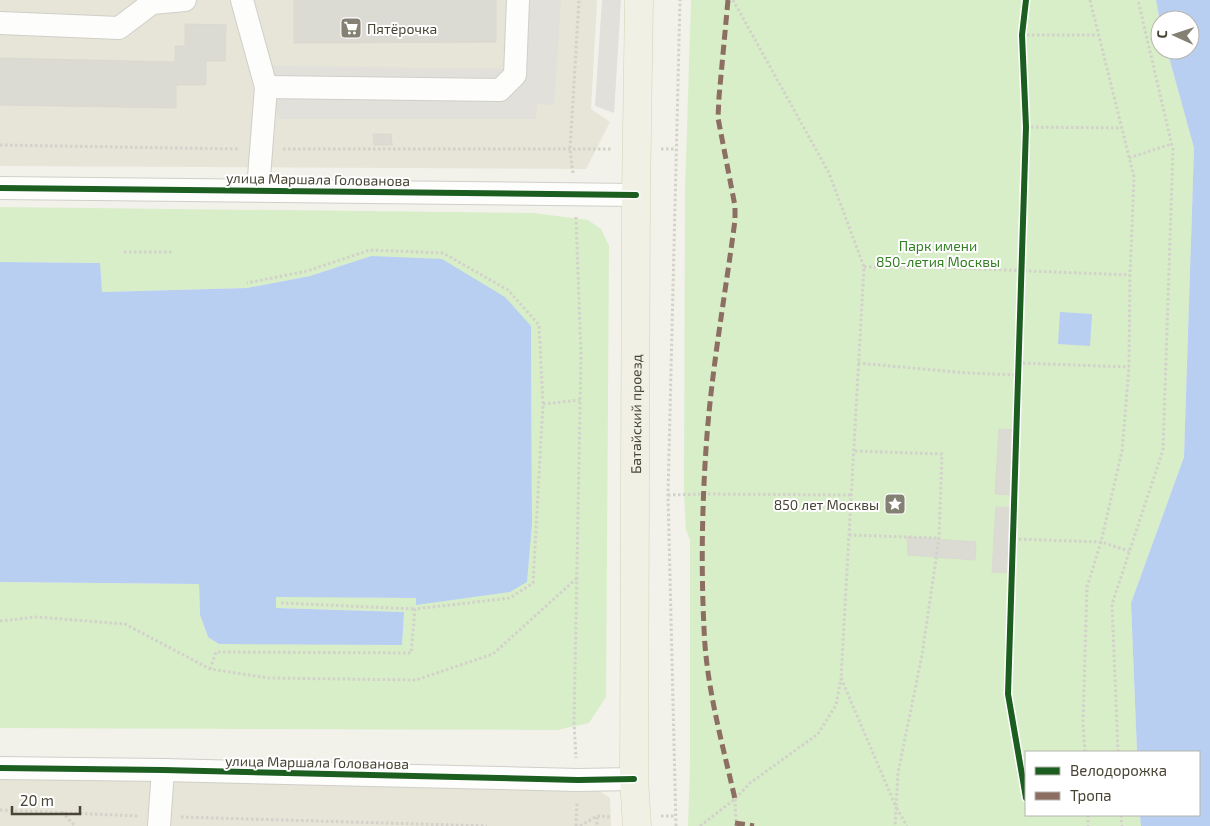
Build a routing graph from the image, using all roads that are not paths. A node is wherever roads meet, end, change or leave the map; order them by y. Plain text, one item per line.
1 (185, 0) edge
2 (242, 0) edge
3 (518, 0) edge
4 (639, 0) edge
5 (152, 1) edge
6 (0, 23) edge
7 (266, 87) junction
8 (0, 188) edge
9 (258, 190) junction
10 (636, 195) junction
11 (0, 768) edge
12 (163, 770) junction
13 (634, 778) junction
14 (159, 821) edge
15 (637, 826) edge

1 - 5 street
2 - 7 street
3 - 7 street
4 - 10 main road, Батайский проезд
5 - 6 street
7 - 9 street
8 - 9 street, улица Маршала Голованова
9 - 10 street, улица Маршала Голованова
10 - 13 main road, Батайский проезд
11 - 12 street, улица Маршала Голованова
12 - 13 street, улица Маршала Голованова
12 - 14 street
13 - 15 main road, Батайский проезд

